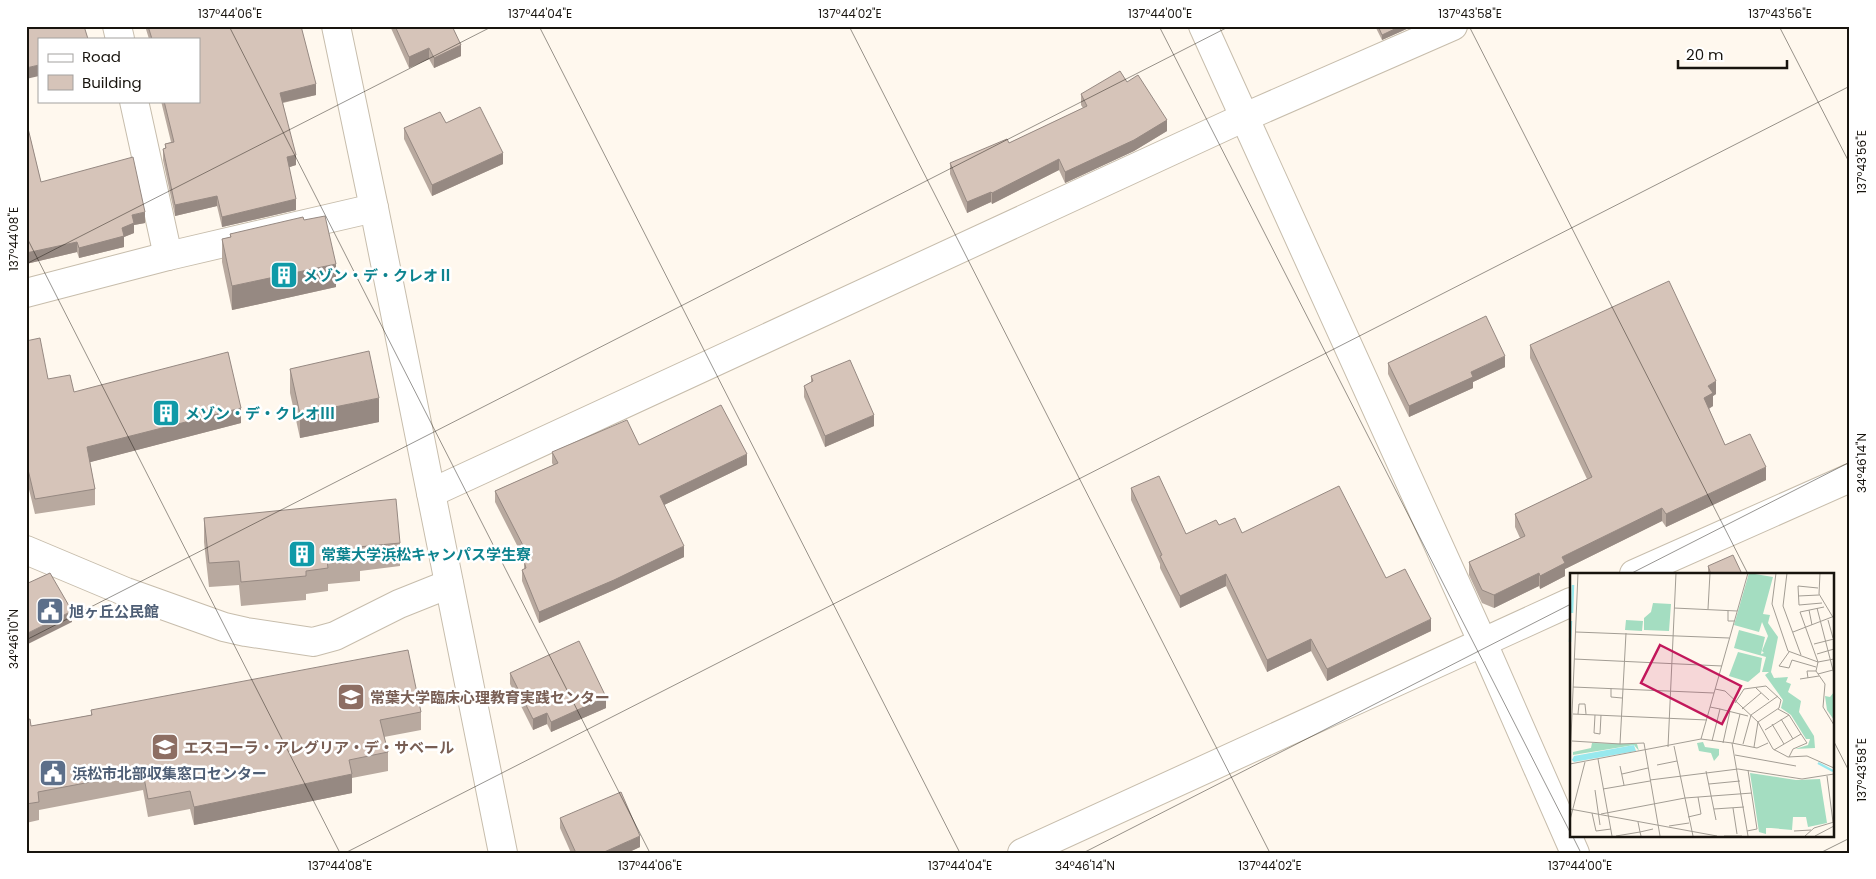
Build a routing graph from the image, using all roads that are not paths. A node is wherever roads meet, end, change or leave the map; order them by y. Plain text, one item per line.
1 (336, 26) edge
2 (1203, 26) edge
3 (1453, 26) edge
4 (134, 102) edge
5 (1245, 117) junction
6 (374, 208) junction
7 (168, 256) junction
8 (26, 293) edge
9 (1850, 478) edge
10 (432, 493) junction
11 (26, 550) edge
12 (1636, 573) edge
13 (449, 584) junction
14 (1570, 602) edge
15 (1482, 641) junction
16 (503, 853) edge
17 (1022, 853) edge
18 (1575, 853) edge

1 - 6 street
2 - 5 street
3 - 5 street
4 - 7 street
5 - 10 street
5 - 15 street
6 - 7 street
6 - 10 street
7 - 8 street
9 - 12 street
10 - 13 street
11 - 13 street
13 - 16 street
14 - 15 street
15 - 17 street
15 - 18 street

